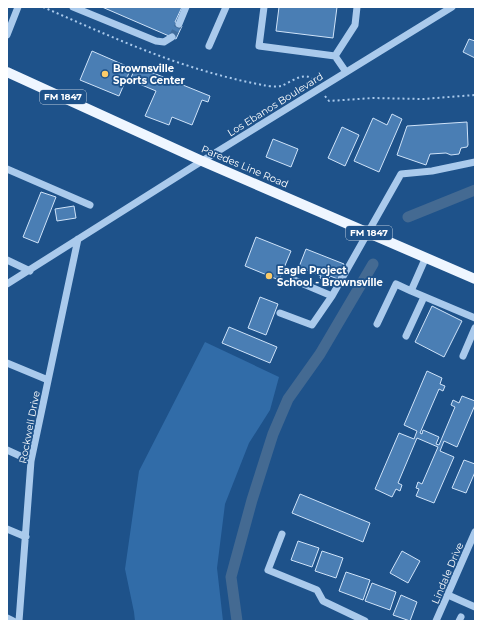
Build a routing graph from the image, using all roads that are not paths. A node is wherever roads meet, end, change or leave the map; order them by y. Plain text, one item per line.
1 (18, 7) edge
2 (73, 7) edge
3 (186, 7) edge
4 (226, 7) edge
5 (264, 7) edge
6 (357, 7) edge
7 (452, 7) edge
8 (179, 24) tunnel mouth
9 (7, 35) edge
10 (172, 37) dead end
11 (209, 46) dead end
12 (335, 56) junction
13 (7, 72) edge
14 (346, 72) junction
15 (202, 161) junction
16 (475, 162) edge
17 (7, 169) edge
18 (90, 205) dead end
19 (368, 232) junction
20 (78, 239) junction
21 (426, 258) junction
22 (7, 260) edge
23 (30, 270) junction
24 (475, 278) edge
25 (294, 280) dead end
26 (7, 284) edge
27 (411, 291) junction
28 (332, 296) junction
29 (424, 297) junction
30 (280, 313) dead end
31 (475, 318) edge
32 (377, 324) dead end
33 (475, 328) edge
34 (406, 336) dead end
35 (463, 356) dead end
36 (7, 363) edge
37 (48, 380) junction
38 (7, 450) edge
39 (31, 461) junction
40 (7, 529) edge
41 (475, 532) edge
42 (282, 534) dead end
43 (26, 537) junction
44 (471, 550) edge
45 (448, 595) junction
46 (475, 607) edge
47 (7, 618) edge
48 (13, 621) edge
49 (19, 621) edge
50 (365, 621) edge
51 (436, 621) edge

1 - 9 street
2 - 10 street
3 - 8 street
4 - 11 street
5 - 12 street
6 - 12 street
7 - 14 street, Los Ebanos Boulevard
12 - 14 street
13 - 15 main road, Paredes Line Road / FM 1847
14 - 15 street, Los Ebanos Boulevard
15 - 19 main road, Paredes Line Road / FM 1847
15 - 20 street, Los Ebanos Boulevard
16 - 19 street
17 - 18 street
19 - 21 main road, Paredes Line Road / FM 1847
19 - 28 street
20 - 23 street, Los Ebanos Boulevard
20 - 37 street, Rockwell Drive
21 - 24 main road, Paredes Line Road / FM 1847
21 - 27 street
22 - 23 street
23 - 26 street, Los Ebanos Boulevard
25 - 28 street
27 - 29 street
27 - 32 street
28 - 30 street
29 - 31 street
29 - 34 street
33 - 35 street
36 - 37 street
37 - 39 street, Rockwell Drive
38 - 39 street
39 - 43 street, Rockwell Drive
40 - 43 street
41 - 44 street, Lindale Drive
42 - 50 street
43 - 49 street, Rockwell Drive
44 - 45 street, Lindale Drive
45 - 46 street
45 - 51 street, Lindale Drive
47 - 48 street

